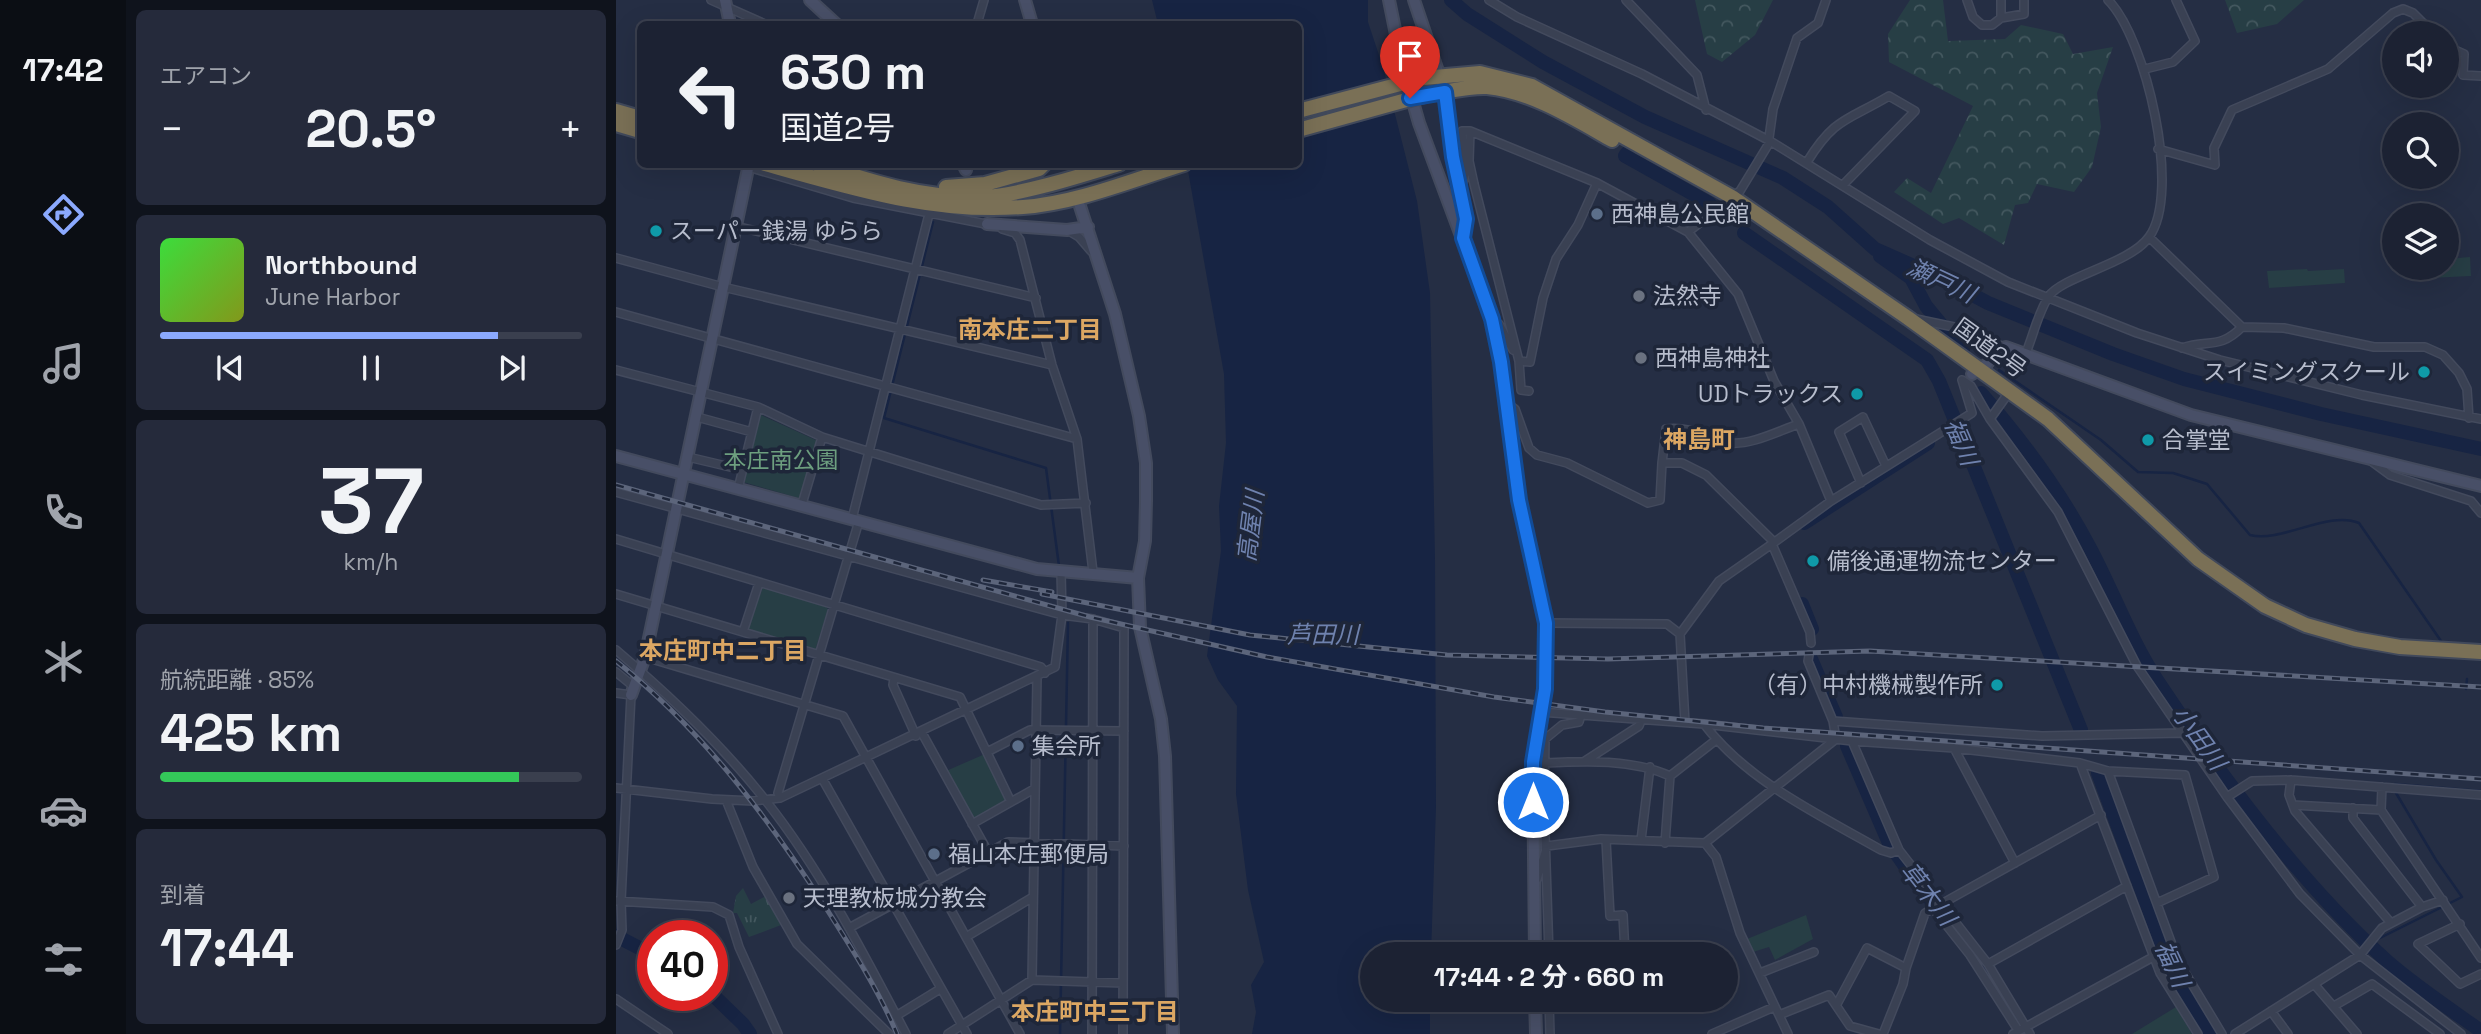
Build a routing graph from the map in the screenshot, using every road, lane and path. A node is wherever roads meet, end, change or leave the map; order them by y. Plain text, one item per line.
1 (711, 0) edge
2 (810, 0) edge
3 (984, 0) edge
4 (1025, 0) edge
5 (1389, 0) edge
6 (1414, 0) edge
7 (1489, 0) edge
8 (1626, 0) edge
9 (1826, 0) edge
10 (1967, 0) edge
11 (2001, 0) edge
12 (2024, 0) edge
13 (2108, 0) edge
14 (2176, 0) edge
15 (726, 4) edge
16 (2001, 18) junction
17 (759, 21) edge
18 (833, 21) edge
19 (978, 21) edge
20 (1031, 21) edge
21 (2384, 21) edge
22 (2421, 21) edge
23 (2382, 22) edge
24 (2459, 52) edge
25 (2145, 69) junction
26 (1440, 75) junction
27 (2481, 76) edge
28 (1445, 92) junction
29 (1302, 110) edge
30 (1706, 110) junction
31 (616, 111) edge
32 (637, 117) edge
33 (616, 124) edge
34 (637, 130) edge
35 (1302, 130) edge
36 (1470, 131) junction
37 (1769, 143) junction
38 (2158, 149) junction
39 (1807, 162) junction
40 (748, 168) edge
41 (755, 168) edge
42 (780, 168) edge
43 (829, 168) edge
44 (1040, 168) edge
45 (1097, 168) edge
46 (1171, 168) edge
47 (1075, 172) edge
48 (865, 180) junction
49 (1597, 183) junction
50 (1843, 185) junction
51 (1460, 194) junction
52 (1083, 195) junction
53 (1726, 201) junction
54 (929, 214) junction
55 (987, 223) junction
56 (736, 226) junction
57 (1088, 226) junction
58 (1067, 230) junction
59 (1689, 232) junction
60 (2149, 237) junction
61 (1463, 238) junction
62 (616, 258) edge
63 (919, 270) junction
64 (1104, 276) junction
65 (723, 287) junction
66 (1036, 298) junction
67 (2048, 299) junction
68 (616, 312) edge
69 (1908, 318) junction
70 (1492, 319) junction
71 (2242, 327) junction
72 (904, 330) junction
73 (713, 337) junction
74 (2003, 347) junction
75 (2181, 348) junction
76 (2026, 351) junction
77 (1519, 361) junction
78 (1052, 365) junction
79 (616, 370) edge
80 (1971, 374) junction
81 (890, 387) junction
82 (1529, 391) dead end
83 (700, 394) junction
84 (2005, 398) junction
85 (1508, 404) junction
86 (758, 407) junction
87 (696, 417) junction
88 (1991, 417) junction
89 (2469, 418) junction
90 (2481, 419) edge
91 (1799, 424) junction
92 (752, 432) junction
93 (822, 437) junction
94 (1077, 439) junction
95 (870, 453) junction
96 (616, 456) edge
97 (688, 457) junction
98 (2367, 459) junction
99 (1662, 463) junction
100 (1886, 466) junction
101 (743, 470) junction
102 (684, 474) junction
103 (1861, 483) junction
104 (2481, 486) edge
105 (738, 489) junction
106 (616, 492) edge
107 (1831, 501) junction
108 (1086, 503) junction
109 (802, 504) junction
110 (677, 509) junction
111 (2481, 513) edge
112 (855, 520) junction
113 (616, 539) edge
114 (1773, 543) junction
115 (667, 554) junction
116 (848, 556) junction
117 (1061, 572) junction
118 (1093, 572) junction
119 (1138, 578) junction
120 (759, 583) junction
121 (616, 594) edge
122 (834, 605) junction
123 (656, 606) junction
124 (1062, 615) junction
125 (1093, 619) junction
126 (1546, 623) junction
127 (743, 632) junction
128 (1680, 634) junction
129 (1811, 643) dead end
130 (616, 650) edge
131 (2481, 652) edge
132 (820, 655) junction
133 (1809, 655) dead end
134 (645, 657) junction
135 (2481, 662) edge
136 (616, 671) edge
137 (641, 671) junction
138 (1045, 673) junction
139 (1037, 677) junction
140 (894, 678) junction
141 (632, 690) junction
142 (616, 693) edge
143 (804, 705) junction
144 (966, 710) junction
145 (1540, 712) junction
146 (1581, 715) junction
147 (1641, 721) junction
148 (1833, 721) junction
149 (1685, 722) junction
150 (1704, 724) junction
151 (1037, 730) junction
152 (1093, 731) junction
153 (1124, 731) junction
154 (2181, 733) junction
155 (919, 735) junction
156 (1836, 739) junction
157 (1716, 740) junction
158 (1852, 741) junction
159 (1954, 748) junction
160 (987, 752) junction
161 (866, 758) junction
162 (1533, 762) junction
163 (1584, 762) junction
164 (1545, 763) junction
165 (2080, 764) junction
166 (1650, 767) junction
167 (2108, 771) junction
168 (1670, 776) junction
169 (823, 780) junction
170 (2291, 780) junction
171 (2382, 787) junction
172 (616, 788) edge
173 (626, 789) junction
174 (1034, 789) junction
175 (1776, 789) junction
176 (2481, 794) edge
177 (2228, 796) junction
178 (780, 798) junction
179 (726, 800) junction
180 (766, 801) junction
181 (1011, 802) junction
182 (2293, 805) junction
183 (1544, 806) junction
184 (2353, 808) junction
185 (2381, 810) junction
186 (2101, 815) junction
187 (972, 824) junction
188 (1606, 840) junction
189 (1641, 840) junction
190 (1665, 843) junction
191 (1705, 843) junction
192 (1035, 844) junction
193 (1093, 846) junction
194 (1124, 846) junction
195 (1547, 846) junction
196 (1896, 851) junction
197 (988, 852) junction
198 (2015, 863) junction
199 (937, 883) junction
200 (2127, 886) junction
201 (1533, 892) junction
202 (1033, 897) junction
203 (618, 901) edge
204 (2157, 903) junction
205 (2445, 903) junction
206 (893, 905) junction
207 (1936, 905) junction
208 (2422, 907) junction
209 (2391, 923) junction
210 (2460, 924) junction
211 (849, 928) junction
212 (966, 937) junction
213 (618, 940) edge
214 (1535, 942) edge
215 (1549, 942) edge
216 (1624, 942) edge
217 (1814, 952) dead end
218 (2360, 954) junction
219 (2153, 957) junction
220 (2481, 958) edge
221 (1988, 964) junction
222 (1906, 968) junction
223 (1760, 973) junction
224 (2481, 974) edge
225 (1032, 980) junction
226 (1093, 982) junction
227 (1123, 983) junction
228 (2314, 984) junction
229 (940, 989) junction
230 (1001, 998) junction
231 (616, 999) edge
232 (1837, 1004) junction
233 (2334, 1006) junction
234 (1777, 1011) junction
235 (2271, 1011) junction
236 (1535, 1012) edge
237 (1549, 1012) edge
238 (896, 1016) junction
239 (960, 1023) junction
240 (2020, 1029) edge
241 (1734, 1030) edge
242 (668, 1034) edge
243 (778, 1034) edge
244 (889, 1034) edge
245 (906, 1034) edge
246 (948, 1034) edge
247 (967, 1034) edge
248 (1020, 1034) edge
249 (1092, 1034) edge
250 (1123, 1034) edge
251 (1173, 1034) edge
252 (1536, 1034) edge
253 (1550, 1034) edge
254 (1712, 1034) edge
255 (1788, 1034) edge
256 (1881, 1034) edge
257 (2031, 1034) edge
258 (2198, 1034) edge
259 (2222, 1034) edge
260 (2235, 1034) edge
261 (2288, 1034) edge
262 (2357, 1034) edge
263 (2440, 1034) edge
264 (2460, 1034) edge

1 - 15 street
2 - 18 street
3 - 19 street
4 - 20 street
5 - 61 street
6 - 26 street
7 - 30 street
8 - 30 street
9 - 37 street
10 - 16 street
11 - 16 street
12 - 16 street
13 - 25 street
14 - 25 street
15 - 17 street
21 - 22 street
23 - 38 street
24 - 27 street
25 - 38 street
26 - 28 street
26 - 29 highway, 国道2号, bridge
26 - 53 highway, 国道2号
28 - 35 highway, 国道2号, bridge
28 - 51 street
28 - 53 highway, 国道2号
30 - 37 street
31 - 32 highway
33 - 34 highway
36 - 49 street
36 - 51 street
36 - 77 street
37 - 39 street
37 - 53 street
38 - 60 street
39 - 50 street
39 - 50 street
40 - 56 street
41 - 54 street
42 - 52 highway
43 - 48 highway
44 - 48 highway
45 - 47 highway
46 - 52 highway
47 - 48 highway
49 - 59 street
49 - 77 street
50 - 67 street
51 - 61 street
52 - 57 street
53 - 59 street
53 - 69 highway, 国道2号
53 - 80 highway, 国道2号
54 - 55 street
54 - 63 street
55 - 58 street
55 - 66 street
56 - 63 street
56 - 65 street
57 - 58 street
57 - 64 street
58 - 64 street
59 - 91 street
60 - 67 street
60 - 71 street
61 - 70 street
62 - 65 street
63 - 66 street
63 - 72 street
64 - 119 street
65 - 72 street
65 - 73 street
66 - 78 street
67 - 75 street
67 - 76 street
68 - 73 street
69 - 74 street
69 - 80 highway, 国道2号
70 - 77 street
70 - 85 street
71 - 75 street
71 - 89 street
72 - 78 street
72 - 81 street
73 - 81 street
73 - 83 street
74 - 76 street
74 - 80 street
75 - 89 street
76 - 98 street
77 - 82 street
78 - 94 street
79 - 83 street
80 - 84 highway, 国道2号
80 - 88 street
80 - 100 street
81 - 94 street
81 - 95 street
83 - 86 street
83 - 87 street
84 - 88 street
84 - 131 highway, 国道2号
84 - 135 highway, 国道2号
85 - 99 street
85 - 126 street
86 - 92 street
86 - 93 street
87 - 92 street
87 - 97 street
88 - 154 street
89 - 90 street
91 - 99 street
91 - 107 street
92 - 101 street
93 - 95 street
93 - 109 street
94 - 108 street
95 - 108 street
95 - 112 street
96 - 102 street
97 - 101 street
97 - 102 street
98 - 104 street
98 - 111 street
99 - 114 street
100 - 103 street
100 - 103 street
101 - 105 street
102 - 105 street
102 - 110 street
103 - 107 street
105 - 109 street
106 - 110 street
107 - 114 street
108 - 118 street
109 - 112 street
110 - 115 street
110 - 116 street
112 - 116 street
112 - 117 street
113 - 115 street
114 - 128 street
114 - 129 street
115 - 120 street
115 - 123 street
116 - 122 street
116 - 124 street
117 - 118 street
117 - 124 street
118 - 119 street
119 - 251 street
120 - 122 street
120 - 127 street
121 - 123 street
122 - 132 street
122 - 138 street
123 - 127 street
123 - 134 street
124 - 125 street
124 - 138 street
125 - 152 street
125 - 153 street
126 - 128 street
126 - 145 street
127 - 132 street
128 - 149 street
130 - 137 street
132 - 140 street
132 - 143 street
133 - 148 street
134 - 137 street
134 - 143 street
136 - 141 street
137 - 141 street
137 - 180 street
138 - 139 street
139 - 144 street
139 - 151 street
140 - 144 street
140 - 155 street
141 - 142 street
141 - 173 street
143 - 161 street
143 - 178 street
144 - 155 street
144 - 160 street
145 - 146 street
145 - 162 street
146 - 147 street
146 - 164 street
147 - 149 street
147 - 163 street
148 - 154 street
148 - 156 street
149 - 150 street
150 - 156 street
150 - 157 street
151 - 152 street
151 - 160 street
151 - 174 street
152 - 153 street
152 - 193 street
153 - 194 street
154 - 177 street
155 - 161 street
155 - 187 street
156 - 158 street
156 - 175 street
157 - 168 street
157 - 175 street
158 - 159 street
158 - 196 street
159 - 165 street
159 - 198 street
160 - 181 street
161 - 169 street
161 - 199 street
162 - 183 street
162 - 201 street
163 - 164 street
163 - 166 street
164 - 183 street
165 - 167 street
165 - 186 street
166 - 168 street
166 - 189 street
167 - 204 street
167 - 204 street
168 - 190 street
169 - 178 street
169 - 206 street
170 - 171 street
170 - 177 street
170 - 182 street
171 - 176 street
171 - 185 street
172 - 173 street
173 - 179 street
173 - 203 street
174 - 181 street
174 - 192 street
175 - 191 street
175 - 196 street
177 - 218 street
178 - 180 street
179 - 180 street
179 - 244 street
180 - 211 street
181 - 187 street
182 - 184 street
182 - 209 street
183 - 195 street
184 - 185 street
184 - 208 street
185 - 205 street
186 - 198 street
186 - 200 street
187 - 197 street
188 - 189 street
188 - 195 street
188 - 216 street
189 - 190 street
190 - 191 street
191 - 223 street
192 - 193 street
192 - 197 street
192 - 202 street
193 - 194 street
193 - 226 street
194 - 227 street
195 - 201 street
195 - 215 street
196 - 207 street
197 - 199 street
198 - 207 street
199 - 206 street
199 - 212 street
200 - 219 street
200 - 221 street
201 - 214 street
202 - 212 street
202 - 225 street
203 - 213 street
203 - 243 street
204 - 259 street
205 - 208 street
205 - 210 street
206 - 211 street
206 - 229 street
207 - 221 street
207 - 222 street
207 - 240 street
208 - 209 street
209 - 218 street
210 - 220 street
210 - 224 street
211 - 238 street
212 - 230 street
217 - 223 street
218 - 228 street
218 - 264 street
219 - 240 street
219 - 258 street
221 - 240 street
222 - 232 street
222 - 256 street
223 - 234 street
225 - 226 street
225 - 230 street
226 - 227 street
226 - 249 street
227 - 250 street
228 - 233 street
228 - 235 street
229 - 238 street
229 - 239 street
230 - 239 street
230 - 248 street
231 - 242 street
232 - 234 street
232 - 256 street
233 - 262 street
233 - 263 street
234 - 241 street
234 - 255 street
235 - 260 street
235 - 261 street
236 - 252 street
237 - 253 street
238 - 245 street
239 - 246 street
239 - 247 street
240 - 257 street
241 - 254 street

